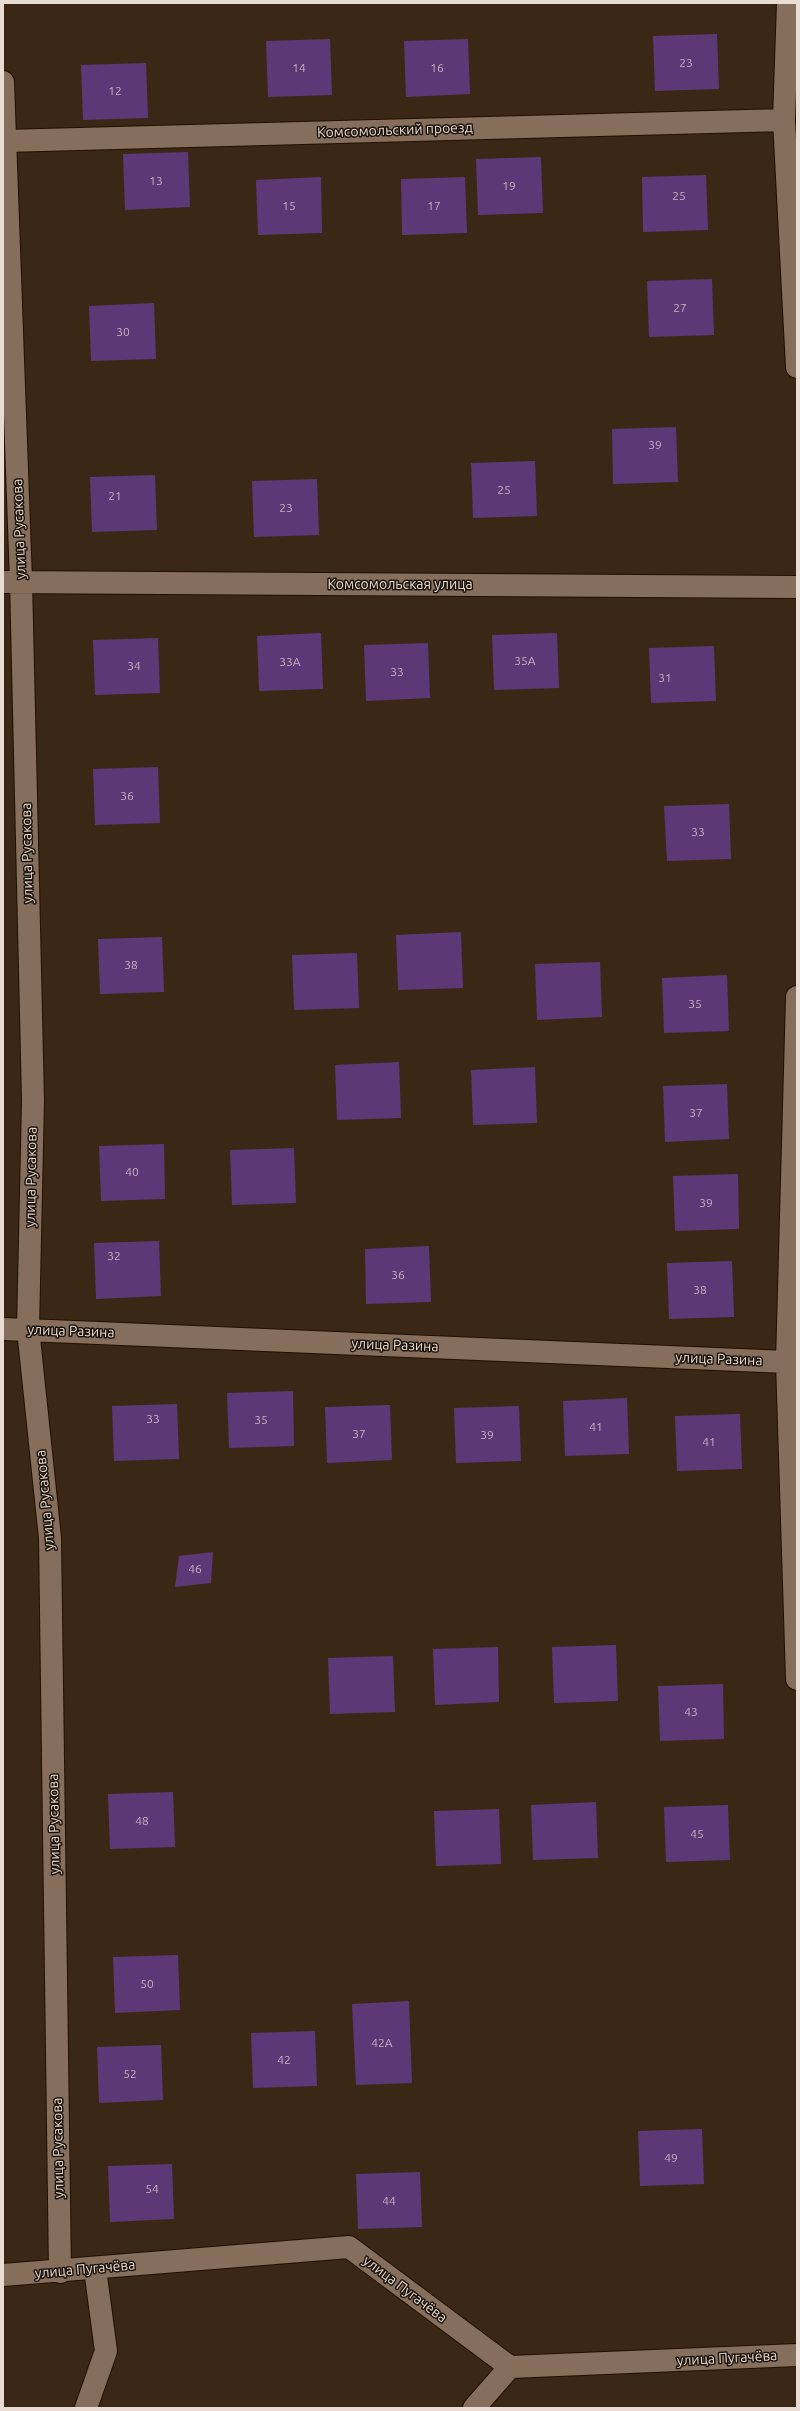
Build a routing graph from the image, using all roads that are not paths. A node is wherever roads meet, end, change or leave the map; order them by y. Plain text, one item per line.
1 (788, 3) edge
2 (3, 82) edge
3 (784, 120) junction
4 (5, 141) junction
5 (797, 367) edge
6 (12, 582) edge
7 (797, 587) edge
8 (797, 997) edge
9 (3, 1329) edge
10 (28, 1329) junction
11 (787, 1362) junction
12 (797, 1679) edge
13 (95, 2269) junction
14 (60, 2272) junction
15 (3, 2275) edge
16 (797, 2354) edge
17 (510, 2367) junction
18 (86, 2408) edge
19 (474, 2408) edge

1 - 3 street
2 - 4 street, улица Русакова
3 - 4 street, Комсомольский проезд
3 - 5 street
4 - 6 street, улица Русакова
6 - 7 street, Комсомольская улица
6 - 10 street, улица Русакова
8 - 11 street
9 - 10 street, улица Разина
10 - 11 street, улица Разина
10 - 14 street, улица Русакова
11 - 12 street
13 - 14 street, улица Пугачёва
13 - 17 street, улица Пугачёва
13 - 18 street
14 - 15 street, улица Пугачёва
16 - 17 street, улица Пугачёва
17 - 19 street

